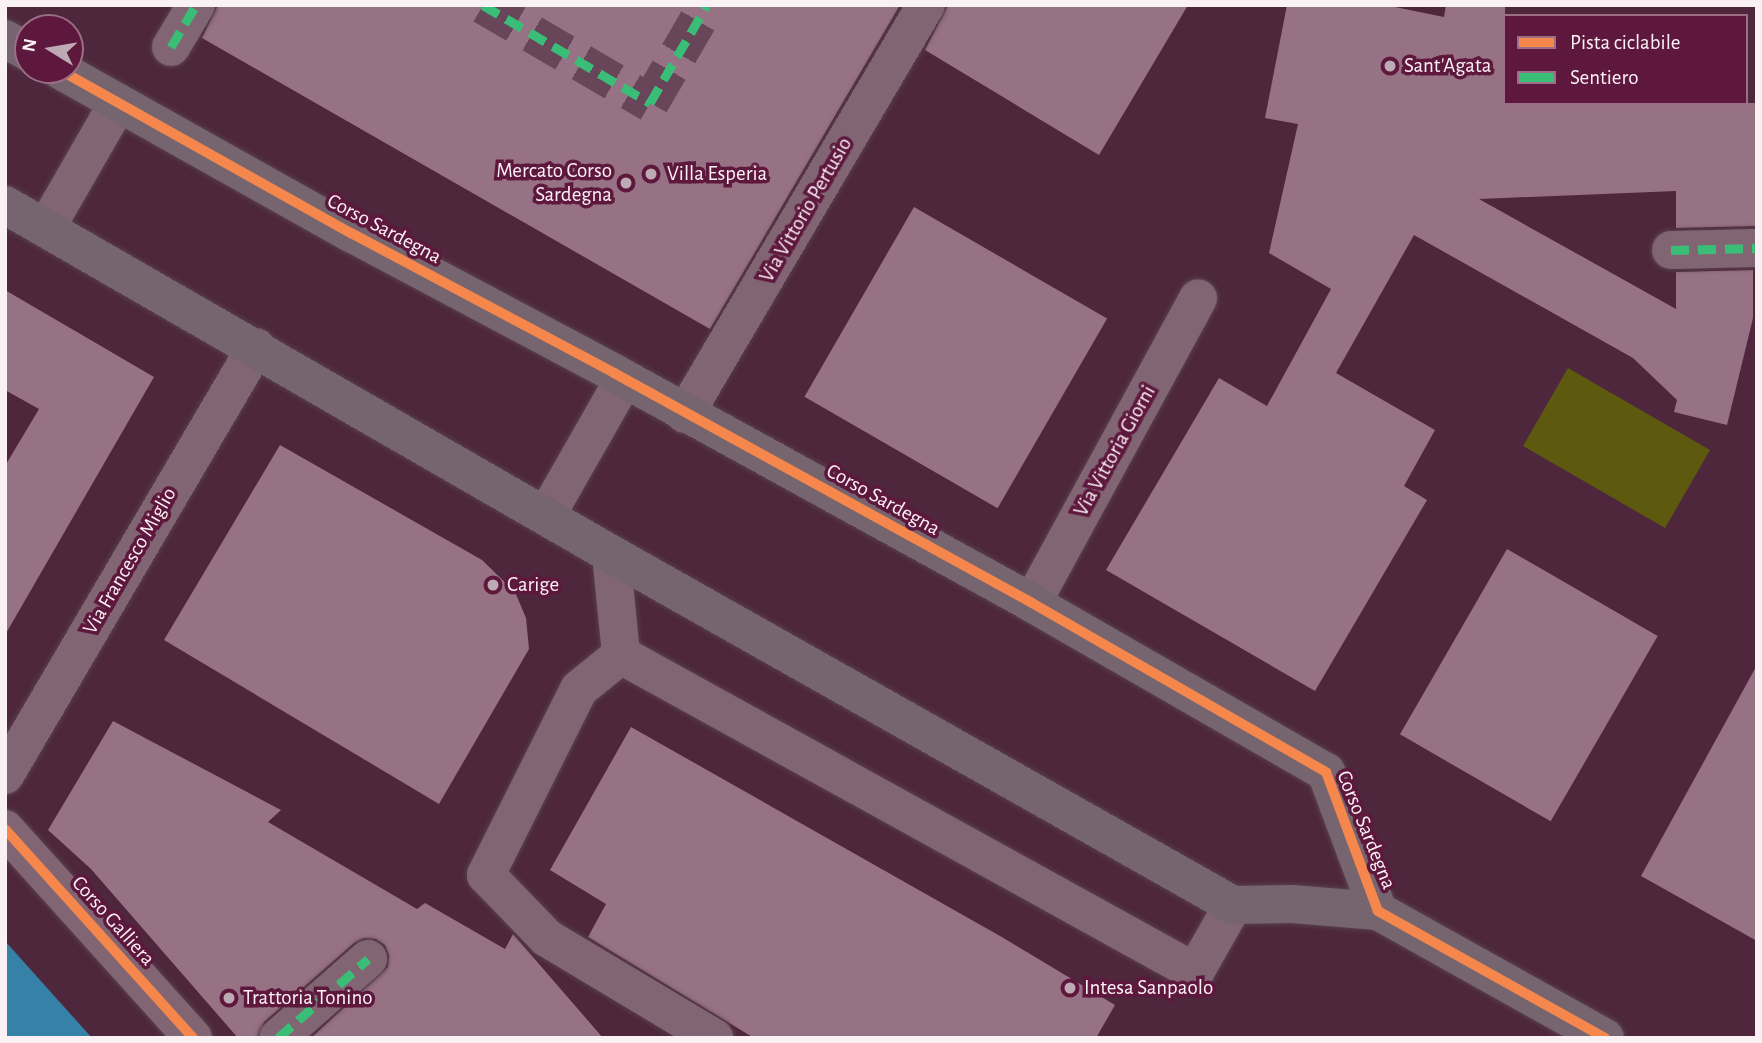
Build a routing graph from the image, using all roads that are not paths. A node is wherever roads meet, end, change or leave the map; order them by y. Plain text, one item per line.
1 (195, 5) edge
2 (926, 5) edge
3 (172, 47) dead end
4 (84, 84) edge
5 (118, 103) junction
6 (5, 205) edge
7 (46, 228) junction
8 (1757, 248) edge
9 (1671, 250) dead end
10 (1198, 298) dead end
11 (256, 347) junction
12 (624, 379) junction
13 (685, 414) junction
14 (546, 516) junction
15 (611, 554) junction
16 (1032, 603) junction
17 (621, 655) junction
18 (5, 775) edge
19 (5, 829) edge
20 (1233, 905) junction
21 (1378, 911) junction
22 (368, 958) dead end
23 (193, 1038) edge
24 (278, 1038) edge
25 (714, 1038) edge
26 (1605, 1038) edge

1 - 3 street
2 - 13 street, Via Vittorio Pertusio
4 - 5 main road, Corso Sardegna
5 - 7 street
5 - 12 main road, Corso Sardegna
6 - 7 main road
7 - 11 main road
8 - 9 street
10 - 16 street, Via Vittoria Giorni
11 - 14 main road
11 - 18 street, Via Francesco Miglio
12 - 13 main road, Corso Sardegna
12 - 14 street
13 - 16 main road, Corso Sardegna
14 - 15 main road
15 - 17 street
15 - 20 main road
16 - 21 main road, Corso Sardegna
17 - 20 street
17 - 25 street
19 - 23 street, Corso Galliera
20 - 21 main road, Corso Sardegna
21 - 26 main road, Corso Sardegna
22 - 24 street

